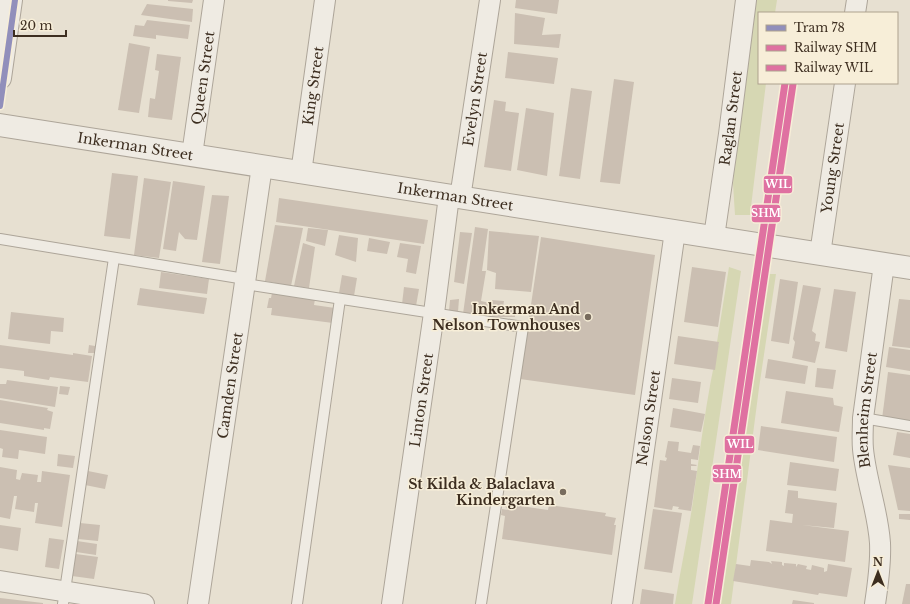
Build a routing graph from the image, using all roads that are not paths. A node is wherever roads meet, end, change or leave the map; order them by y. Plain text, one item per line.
1 (11, 0) edge
2 (214, 0) edge
3 (325, 0) edge
4 (490, 0) edge
5 (746, 0) edge
6 (857, 0) edge
7 (855, 12) edge
8 (0, 78) edge
9 (845, 84) edge
10 (0, 125) edge
11 (192, 155) junction
12 (262, 166) junction
13 (301, 172) junction
14 (455, 197) junction
15 (675, 231) junction
16 (714, 237) junction
17 (0, 239) edge
18 (820, 254) junction
19 (114, 258) junction
20 (884, 264) junction
21 (910, 268) edge
22 (245, 282) junction
23 (340, 299) junction
24 (434, 313) junction
25 (863, 418) junction
26 (910, 426) edge
27 (0, 581) edge
28 (64, 598) edge
29 (144, 604) edge
30 (198, 604) edge
31 (297, 604) edge
32 (392, 604) edge
33 (481, 604) edge
34 (622, 604) edge
35 (875, 604) edge

1 - 8 street
2 - 11 street, Queen Street
3 - 13 street, King Street
4 - 14 street, Evelyn Street
5 - 16 street, Raglan Street
6 - 7 street
9 - 18 street, Young Street
10 - 11 street, Inkerman Street
11 - 12 street, Inkerman Street
12 - 13 street, Inkerman Street
12 - 22 street, Camden Street
13 - 14 street, Inkerman Street
14 - 15 street, Inkerman Street
14 - 24 street, Linton Street
15 - 16 street, Inkerman Street
15 - 34 street, Nelson Street
16 - 18 street, Inkerman Street
17 - 19 lane
18 - 20 street, Inkerman Street
19 - 22 lane
19 - 28 lane
20 - 21 street, Inkerman Street
20 - 25 street, Blenheim Street
22 - 23 lane
22 - 30 street, Camden Street
23 - 24 lane
23 - 31 lane
24 - 32 street, Linton Street
24 - 33 lane
25 - 26 lane
25 - 35 street, Blenheim Street
27 - 28 street
28 - 29 street

